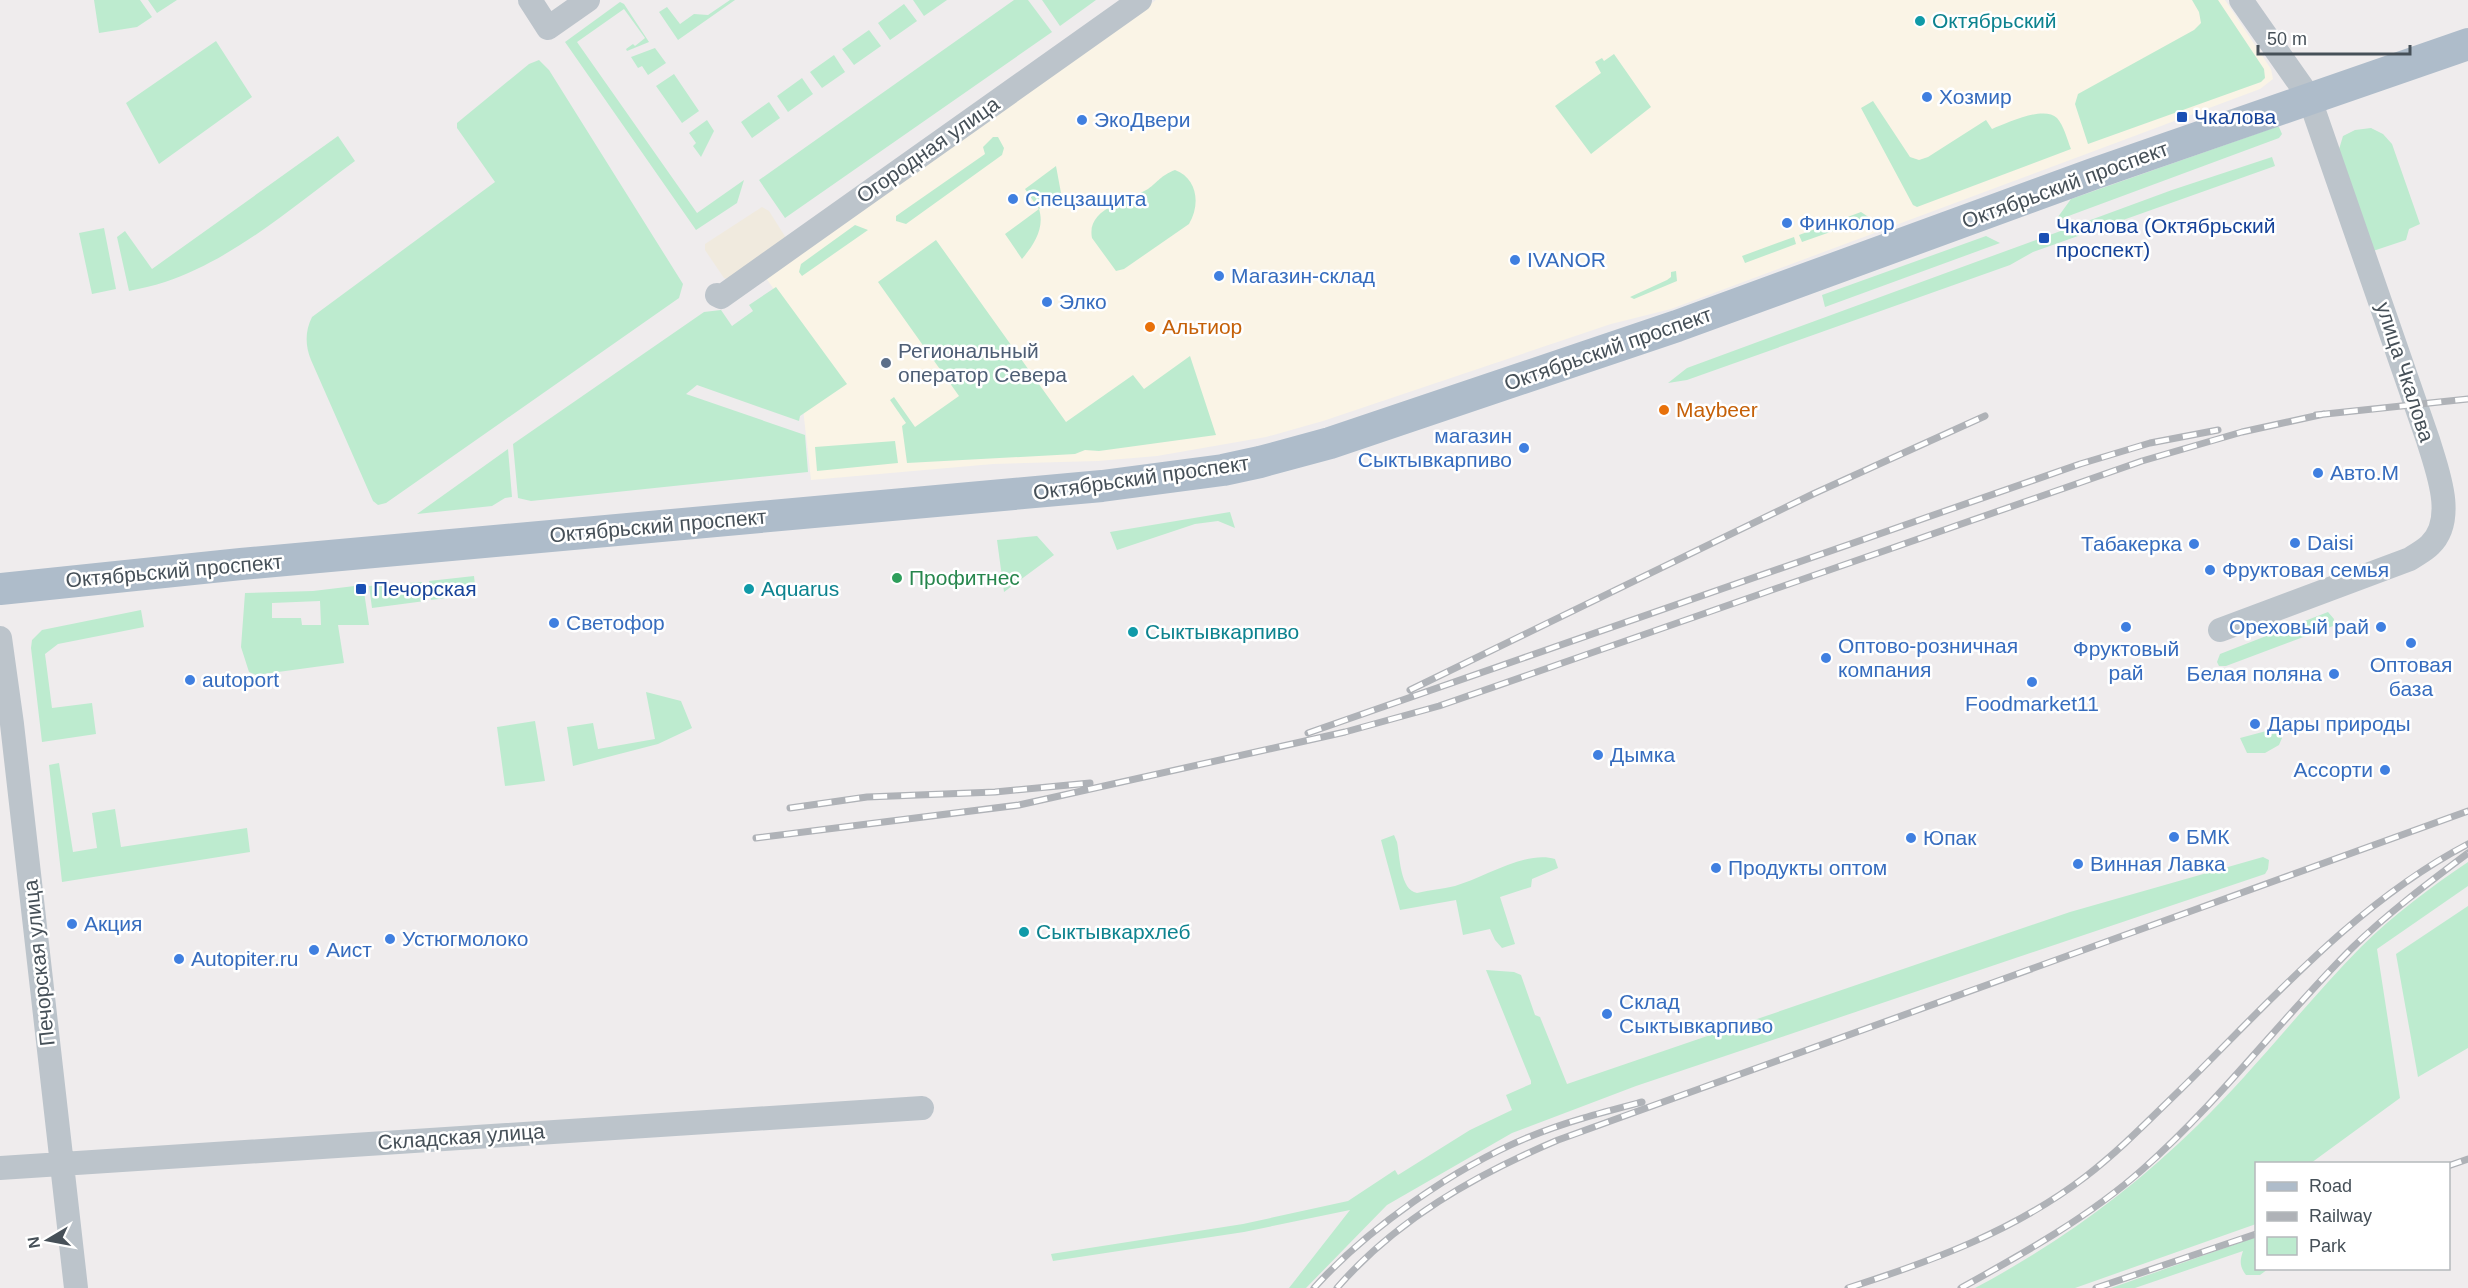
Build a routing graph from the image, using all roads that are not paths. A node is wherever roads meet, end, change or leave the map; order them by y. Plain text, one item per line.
1 (530, 0) edge
2 (588, 0) edge
3 (2241, 0) edge
4 (1130, 3) edge
5 (2468, 44) edge
6 (2309, 98) junction
7 (717, 295) dead end
8 (0, 589) edge
9 (2220, 630) dead end
10 (0, 638) edge
11 (922, 1108) dead end
12 (62, 1163) junction
13 (0, 1168) edge
14 (76, 1288) edge

1 - 2 street
3 - 6 street, улица Чкалова
4 - 7 street, Огородная улица
5 - 6 main road, Октябрьский проспект
6 - 8 main road, Октябрьский проспект
6 - 9 street, улица Чкалова
10 - 12 street, Печорская улица
11 - 12 street, Складская улица
12 - 13 street, Складская улица
12 - 14 street, Печорская улица

